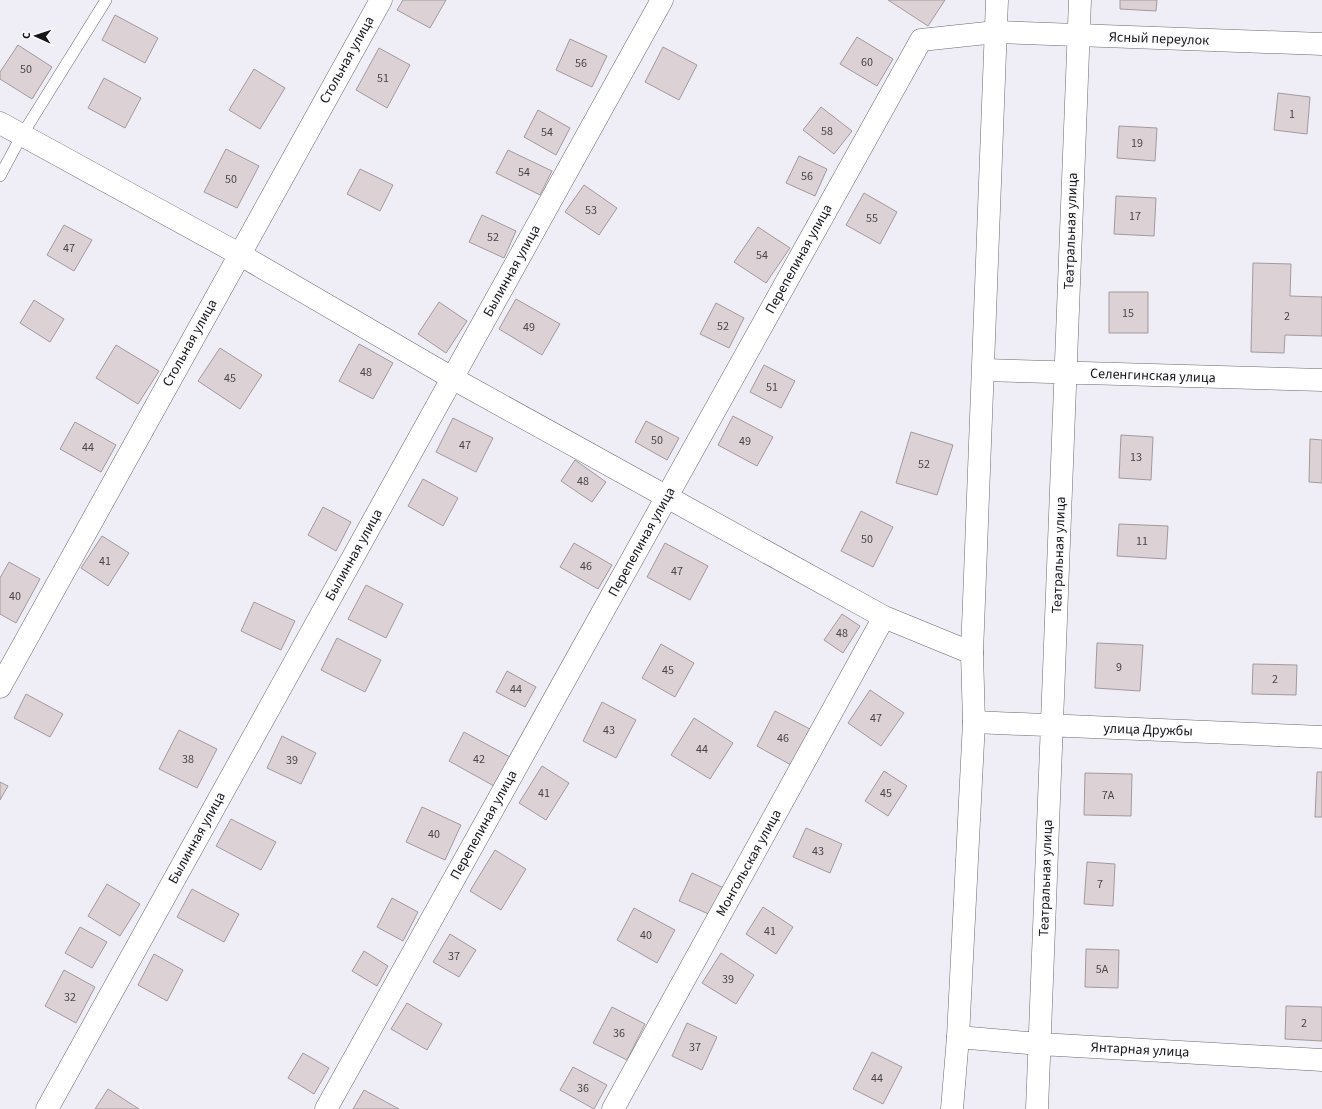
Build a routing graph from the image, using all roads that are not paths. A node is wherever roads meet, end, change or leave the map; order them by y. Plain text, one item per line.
1 (106, 0) edge
2 (381, 0) edge
3 (662, 0) edge
4 (997, 0) edge
5 (1080, 0) edge
6 (996, 32) junction
7 (1079, 36) junction
8 (1322, 44) edge
9 (0, 123) edge
10 (22, 135) junction
11 (0, 176) edge
12 (239, 254) junction
13 (984, 370) junction
14 (1066, 374) junction
15 (452, 378) junction
16 (1322, 380) edge
17 (666, 497) junction
18 (884, 617) junction
19 (972, 653) junction
20 (0, 687) edge
21 (974, 722) junction
22 (1052, 726) junction
23 (1322, 737) edge
24 (958, 1037) junction
25 (1040, 1044) junction
26 (1322, 1060) edge
27 (47, 1109) edge
28 (326, 1109) edge
29 (613, 1109) edge
30 (952, 1109) edge
31 (1037, 1109) edge

1 - 10 lane
2 - 12 street, Стольная улица
3 - 15 street, Былинная улица
4 - 6 street
5 - 7 street, Театральная улица
6 - 7 street, Ясный переулок
6 - 13 street
6 - 17 street, Перепелиная улица
7 - 8 street, Ясный переулок
7 - 14 street, Театральная улица
9 - 10 street
10 - 11 lane
10 - 12 street
12 - 15 street
12 - 20 street, Стольная улица
13 - 14 street, Селенгинская улица
13 - 19 street
14 - 16 street, Селенгинская улица
14 - 22 street, Театральная улица
15 - 17 street
15 - 27 street, Былинная улица
17 - 18 street
17 - 28 street, Перепелиная улица
18 - 19 street
18 - 29 street, Монгольская улица
19 - 21 street
21 - 22 street, улица Дружбы
21 - 24 street
22 - 23 street, улица Дружбы
22 - 25 street, Театральная улица
24 - 25 street, Янтарная улица
24 - 30 street
25 - 26 street, Янтарная улица
25 - 31 street, Театральная улица

